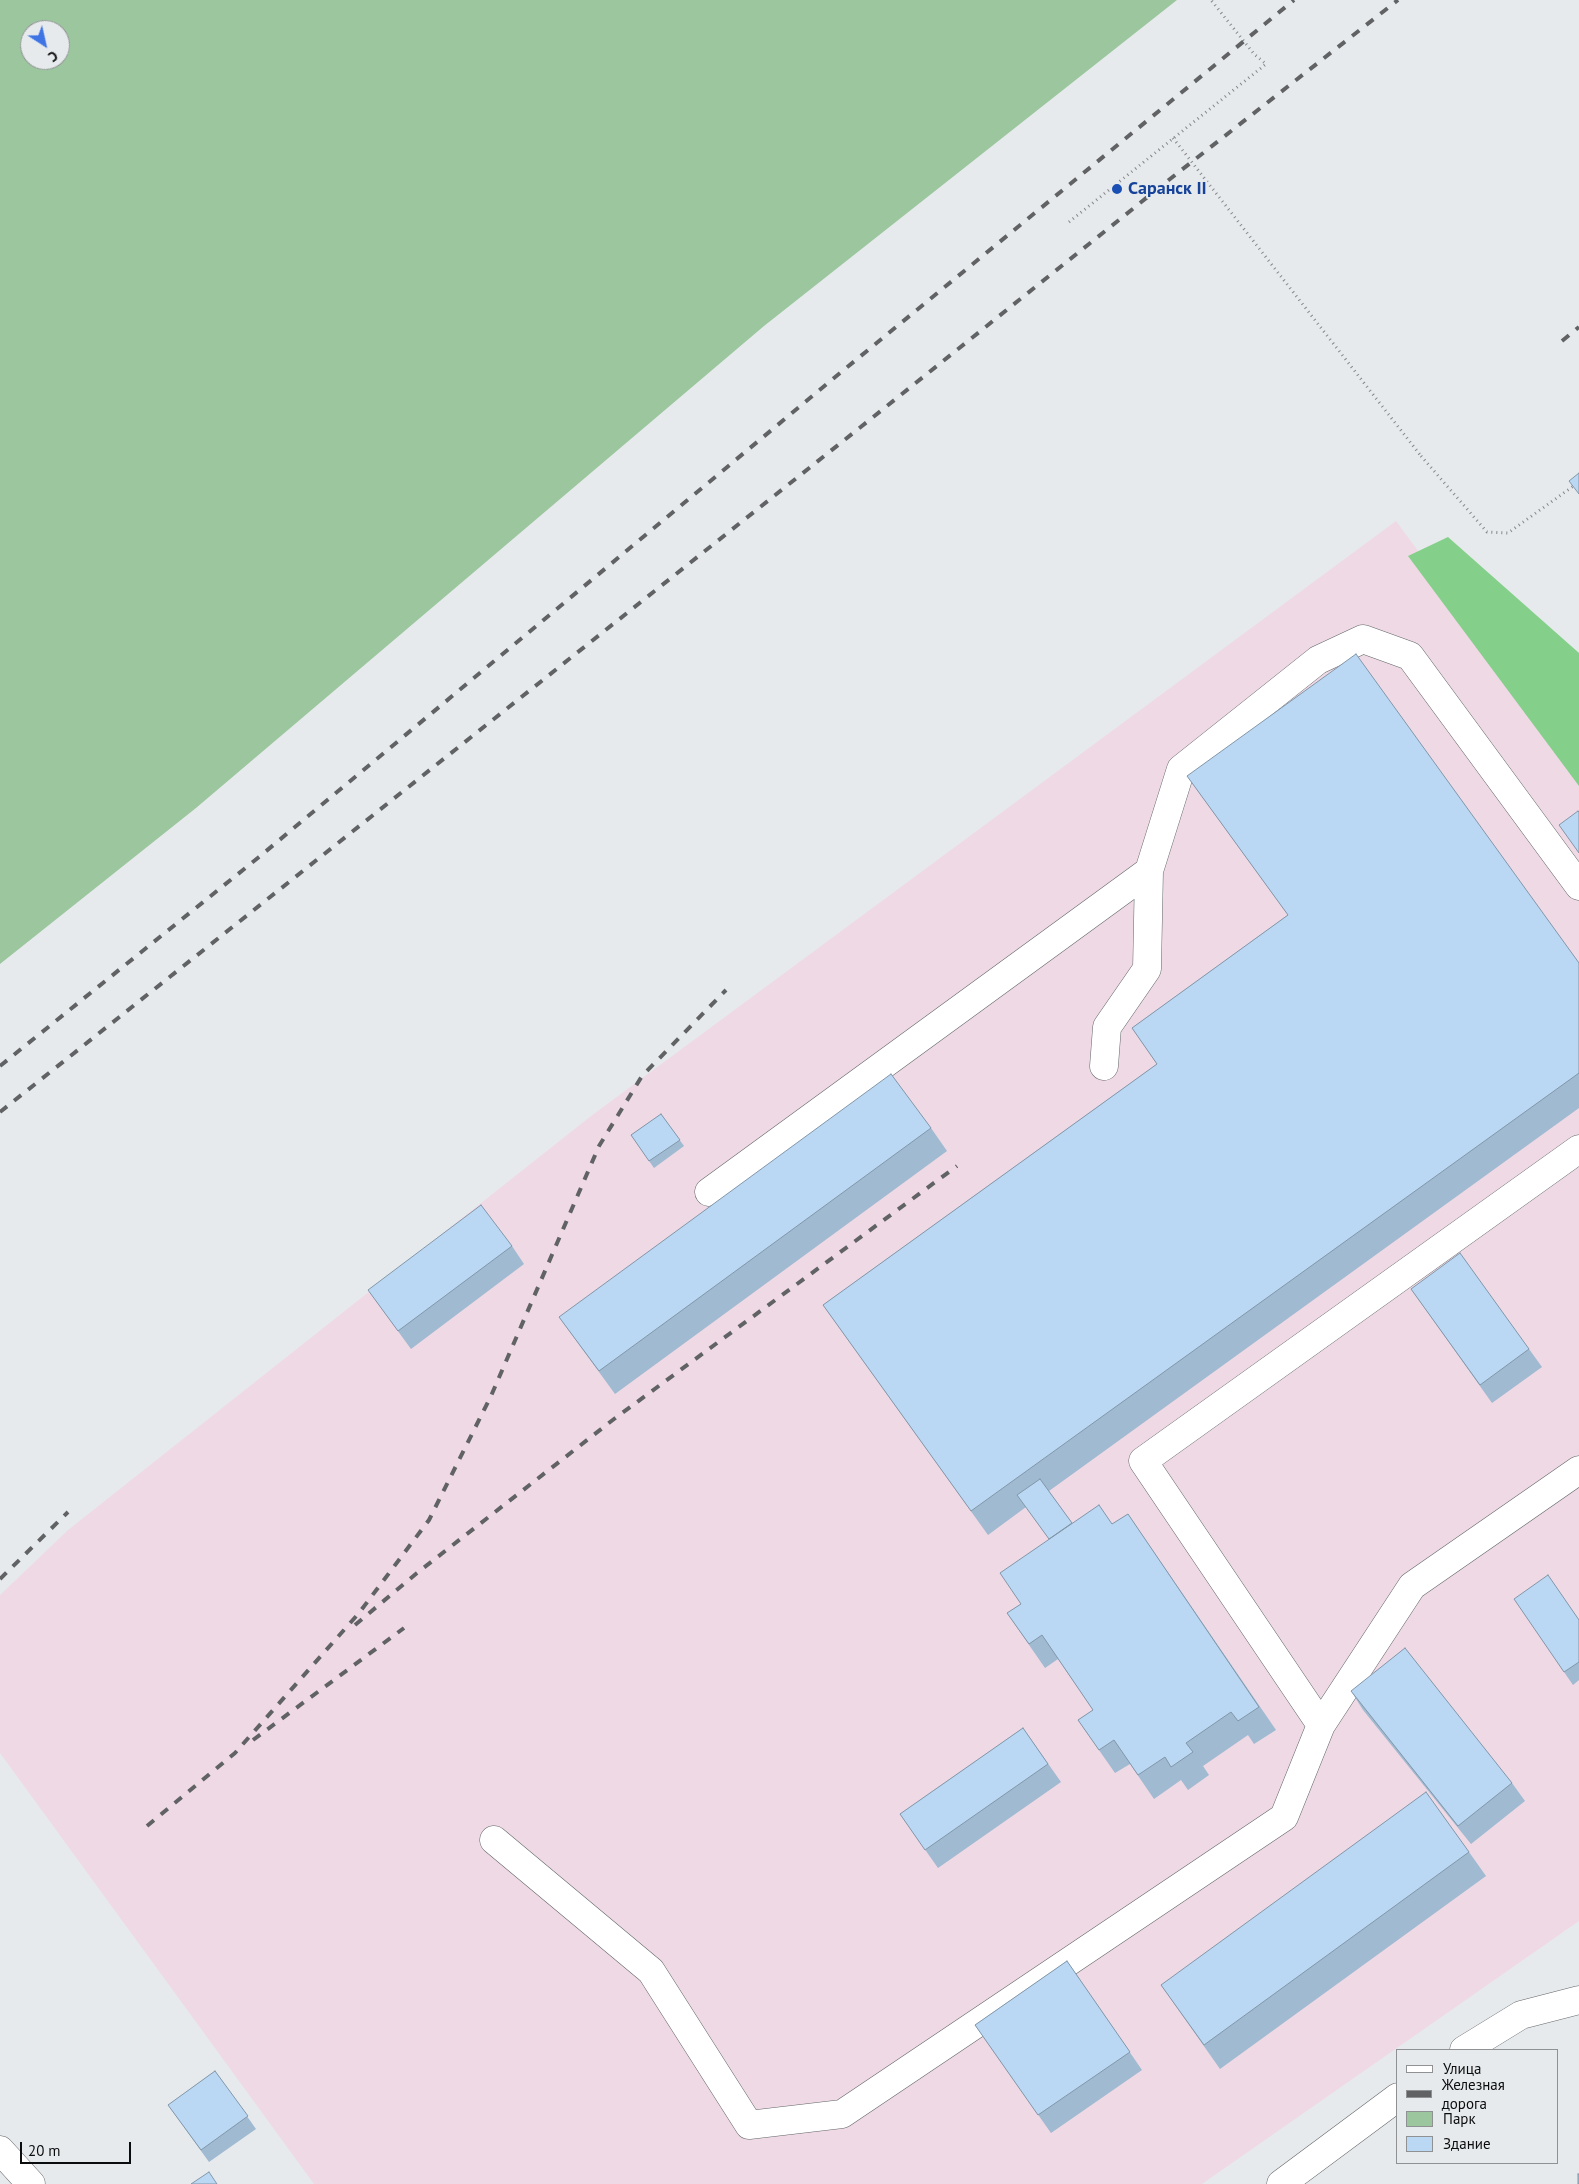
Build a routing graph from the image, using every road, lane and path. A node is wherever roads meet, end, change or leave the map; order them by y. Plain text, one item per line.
1 (1211, 0) edge
2 (1173, 138) junction
3 (1069, 222) dead end
4 (1579, 482) edge
5 (1149, 871) junction
6 (1579, 886) edge
7 (1104, 1066) dead end
8 (1579, 1149) edge
9 (709, 1192) dead end
10 (1579, 1470) edge
11 (1321, 1725) junction
12 (494, 1840) dead end
13 (1579, 2000) edge
14 (1466, 2049) edge
15 (1396, 2098) edge
16 (0, 2150) edge
17 (31, 2184) edge
18 (1282, 2184) edge

1 - 2 path
2 - 3 path
2 - 4 path, bridge
5 - 6 lane
5 - 7 lane
5 - 9 lane
8 - 11 lane
10 - 11 lane
11 - 12 lane
13 - 14 lane
15 - 18 lane
16 - 17 lane

